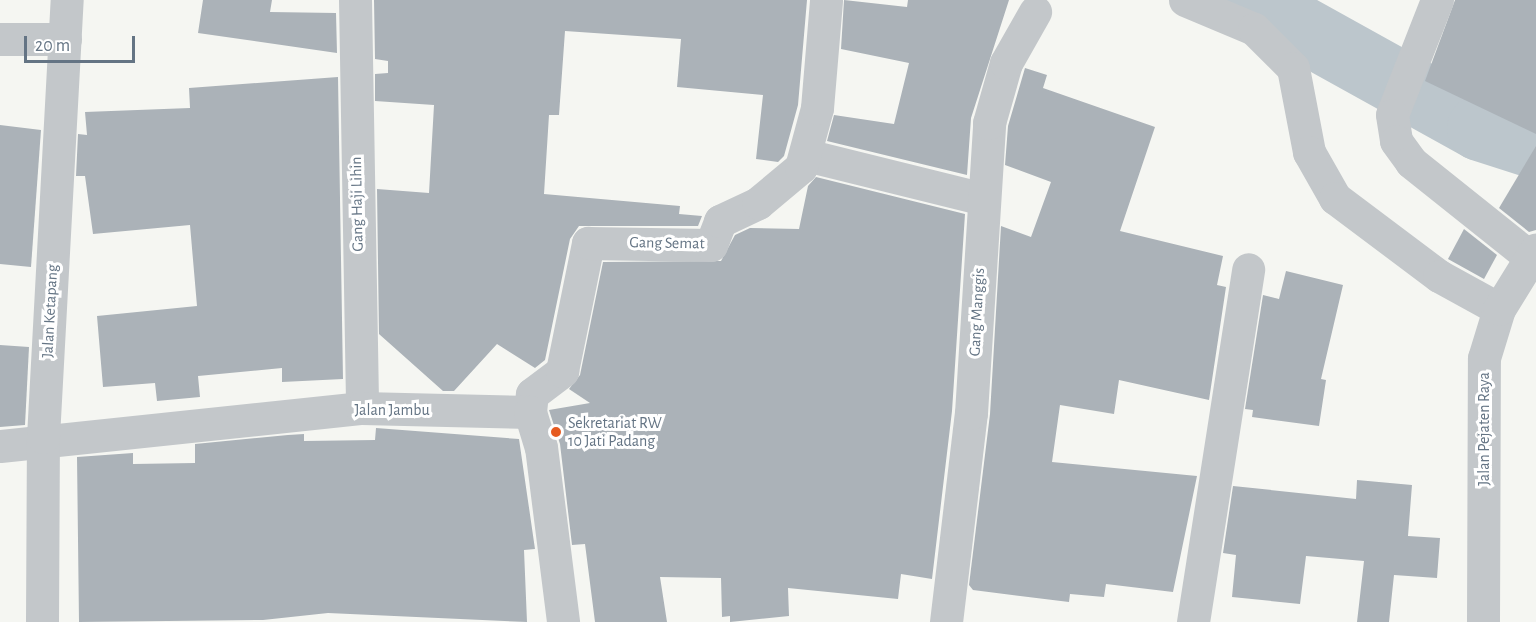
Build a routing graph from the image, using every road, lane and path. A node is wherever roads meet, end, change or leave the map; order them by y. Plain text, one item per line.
1 (67, 0) edge
2 (355, 0) edge
3 (826, 0) edge
4 (1185, 0) edge
5 (1437, 0) edge
6 (1035, 12) dead end
7 (0, 39) edge
8 (65, 39) junction
9 (806, 155) junction
10 (984, 199) junction
11 (1533, 253) edge
12 (1248, 269) dead end
13 (1499, 309) junction
14 (362, 408) junction
15 (530, 412) junction
16 (43, 437) junction
17 (0, 446) edge
18 (42, 622) edge
19 (563, 622) edge
20 (946, 622) edge
21 (1193, 622) edge
22 (1483, 622) edge

1 - 8 street, Jalan Ketapang
2 - 14 street, Gang Haji Lihin
3 - 9 street, Gang Semat
4 - 13 street
5 - 11 street
6 - 10 street, Gang Manggis
7 - 8 street
8 - 16 street, Jalan Ketapang
9 - 10 street
9 - 15 street, Gang Semat
10 - 20 street, Gang Manggis
11 - 13 street, Jalan Pejaten Raya
12 - 21 street
13 - 22 street, Jalan Pejaten Raya
14 - 15 street, Jalan Jambu
14 - 16 street, Jalan Jambu
15 - 19 street
16 - 17 street, Jalan Jambu
16 - 18 street, Jalan Ketapang

